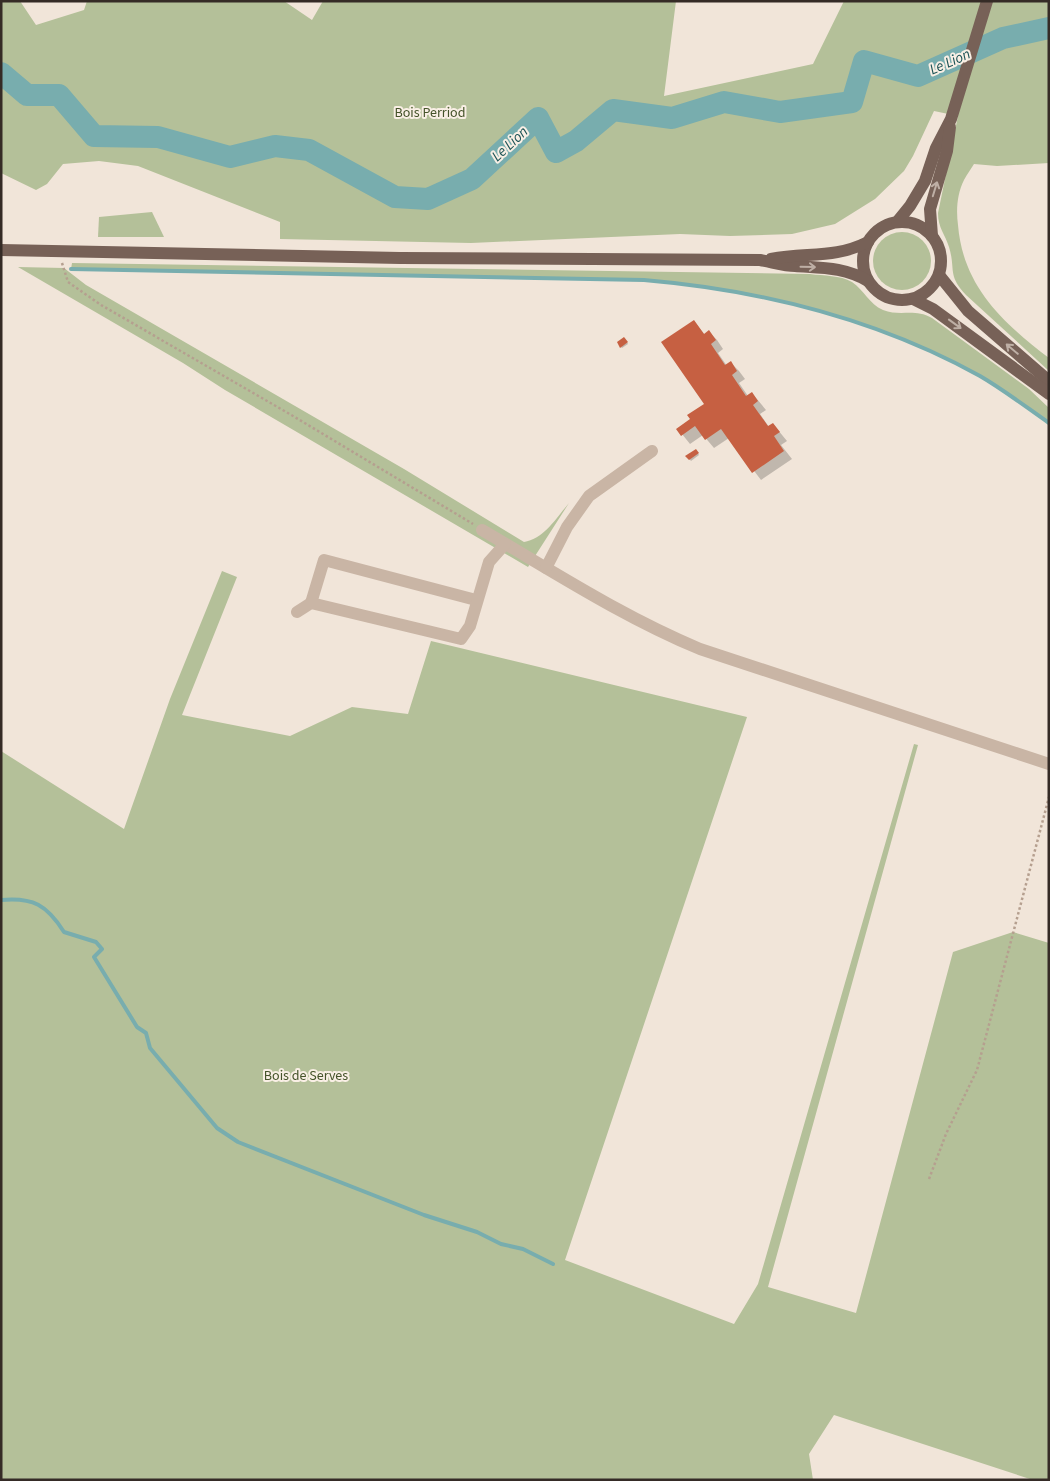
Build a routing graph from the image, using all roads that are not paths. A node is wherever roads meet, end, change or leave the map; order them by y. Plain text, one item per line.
1 (987, 1) edge
2 (951, 118) junction
3 (897, 222) junction
4 (932, 236) junction
5 (868, 242) junction
6 (1, 250) edge
7 (760, 260) junction
8 (939, 275) junction
9 (868, 280) junction
10 (913, 299) junction
11 (1049, 381) edge
12 (1049, 394) edge
13 (652, 451) dead end
14 (482, 530) road end
15 (505, 544) junction
16 (546, 568) junction
17 (476, 600) junction
18 (310, 603) junction
19 (298, 612) dead end
20 (1049, 764) edge

1 - 2 main road
2 - 3 main road
4 -> 2 main road
3 - 4 main road
3 - 5 main road
4 - 8 main road
5 - 7 main road
5 - 9 main road
6 - 7 main road
7 -> 9 main road
8 - 10 main road
11 -> 8 main road
9 - 10 main road
10 -> 12 main road
13 - 16 lane
14 - 15 lane
15 - 16 lane
15 - 17 lane
16 - 20 lane
17 - 18 lane
17 - 18 lane
18 - 19 lane

